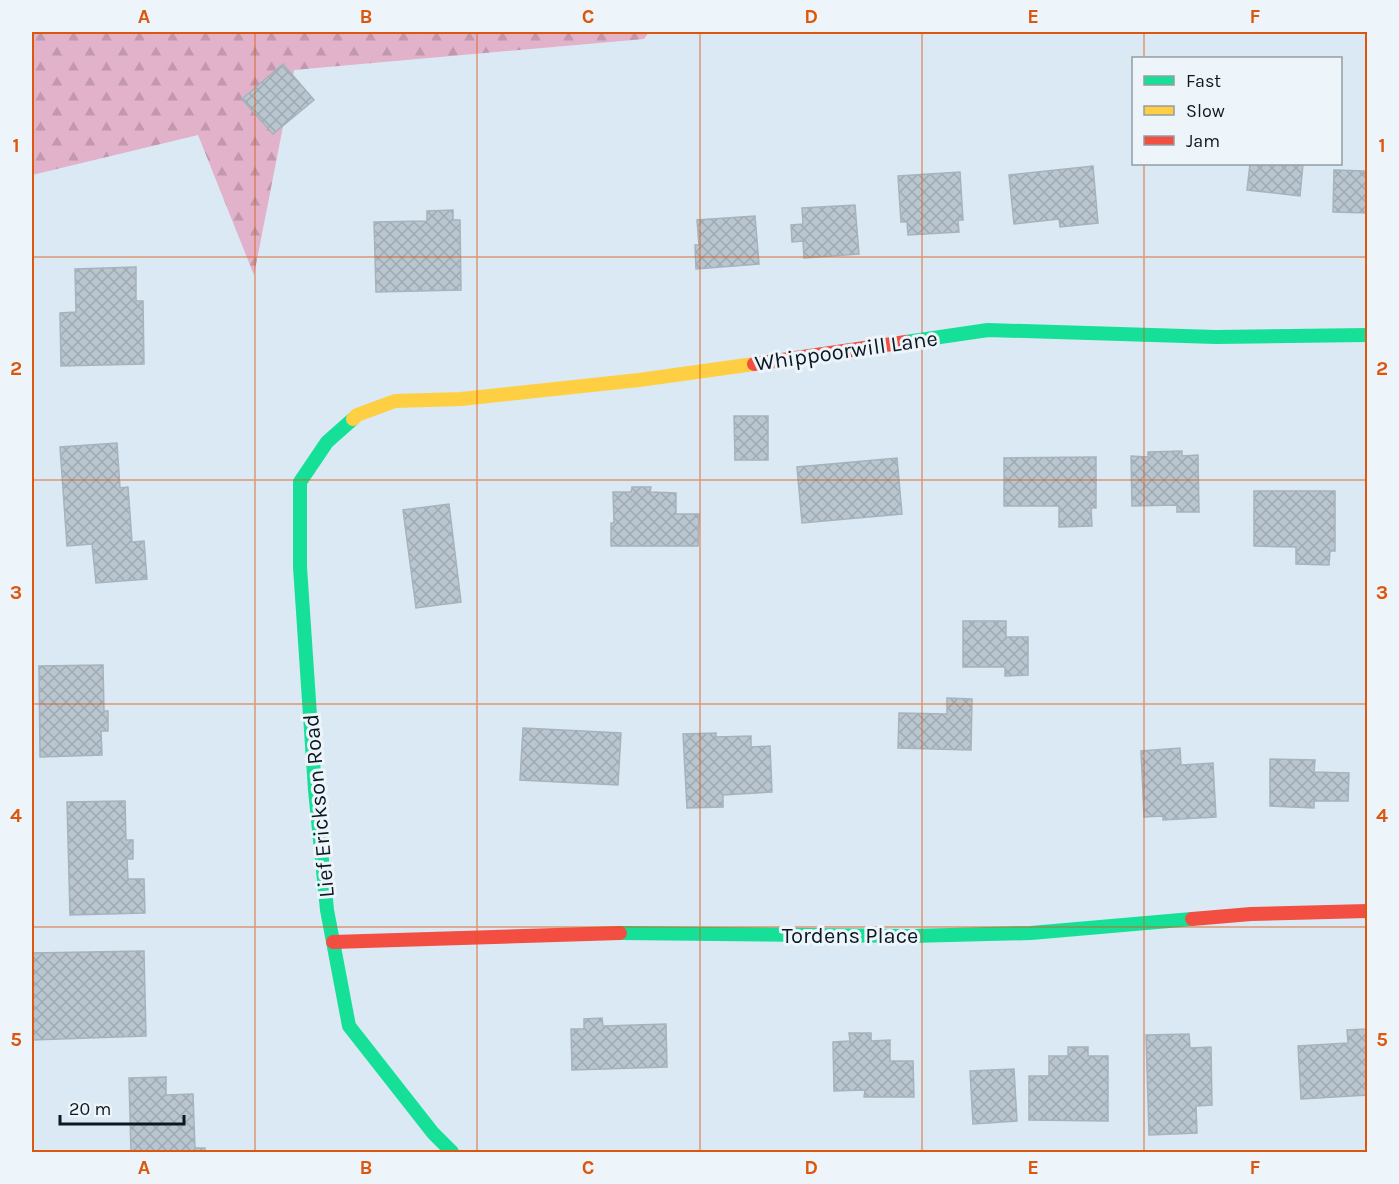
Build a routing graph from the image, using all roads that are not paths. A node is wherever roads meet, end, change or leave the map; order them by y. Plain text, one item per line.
1 (1368, 335) edge
2 (337, 433) joint
3 (1368, 911) edge
4 (333, 942) junction
5 (452, 1152) edge

1 - 2 street, Whippoorwill Lane
2 - 4 street, Lief Erickson Road
3 - 4 street, Tordens Place
4 - 5 street, Lief Erickson Road

